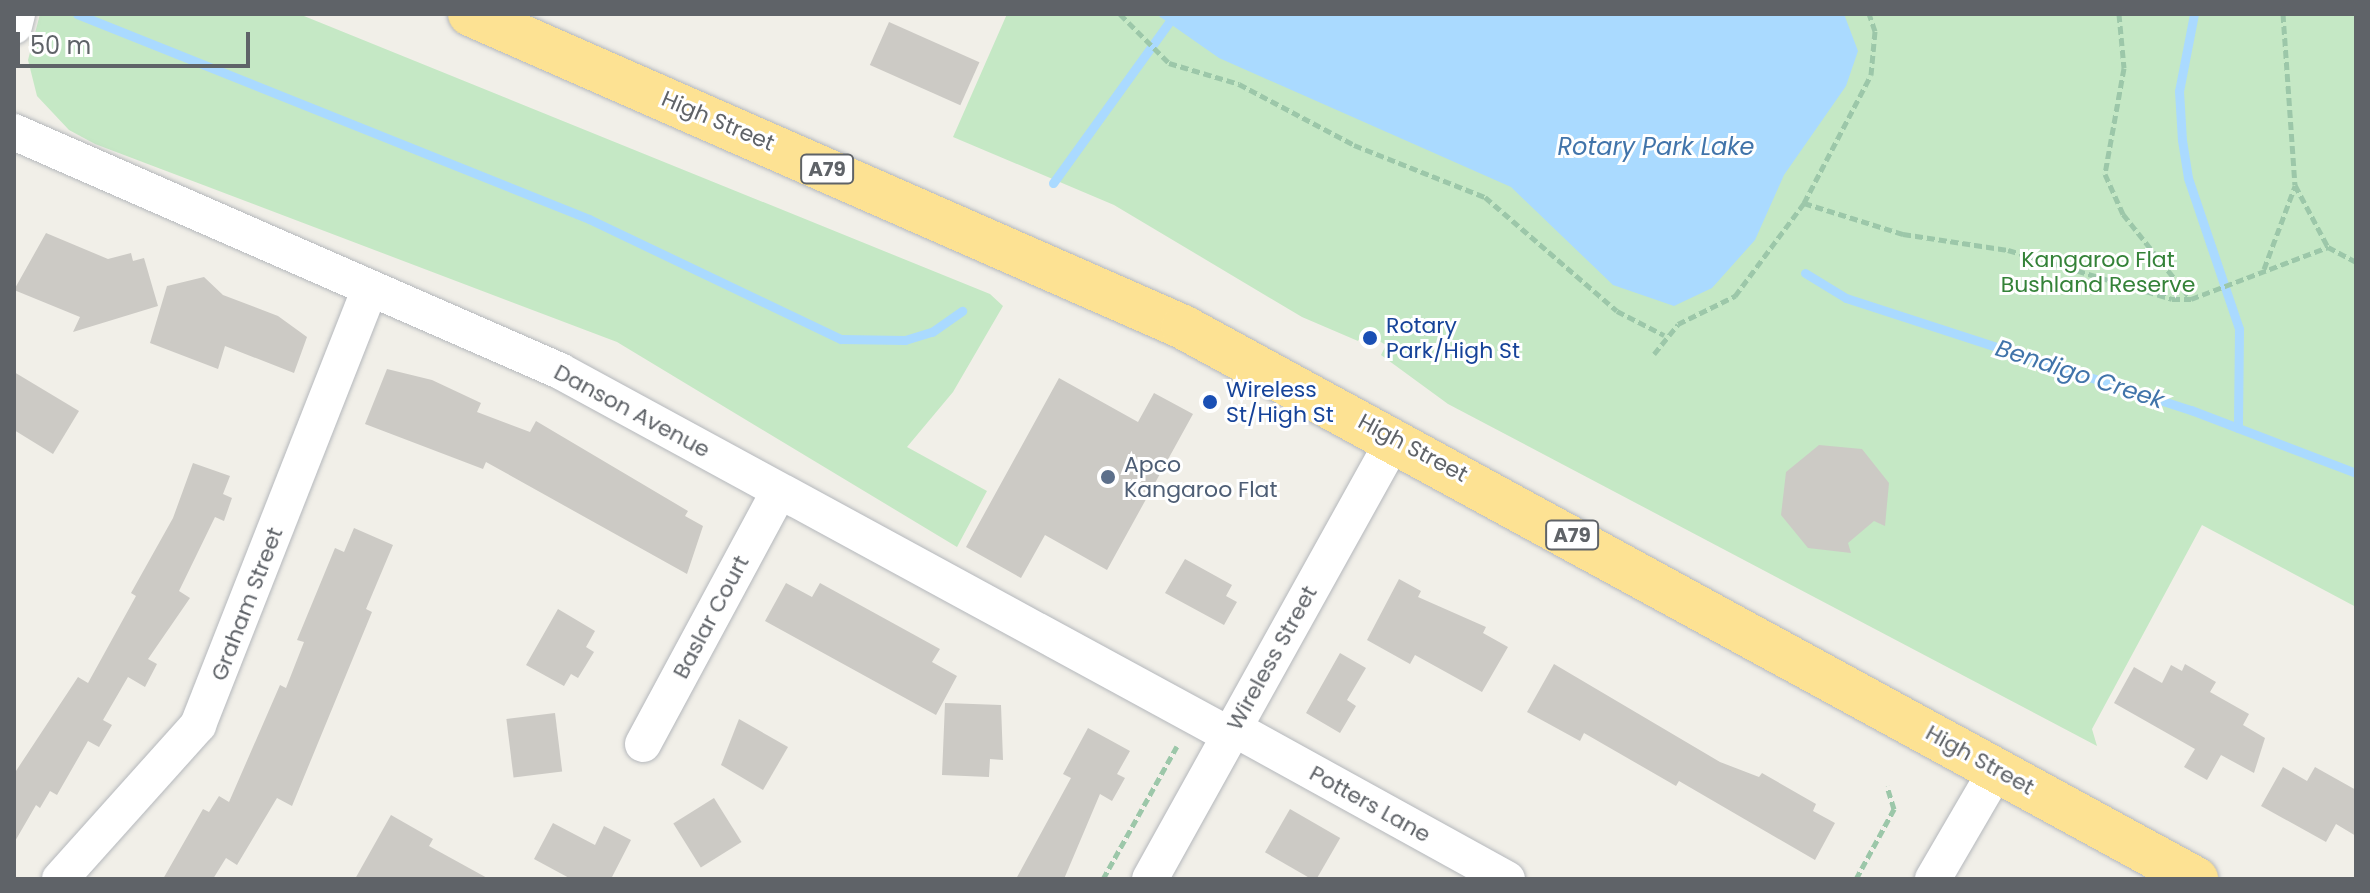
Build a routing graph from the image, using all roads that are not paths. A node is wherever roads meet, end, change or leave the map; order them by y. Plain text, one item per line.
1 (17, 14) edge
2 (470, 14) edge
3 (14, 26) edge
4 (14, 132) edge
5 (370, 289) junction
6 (1395, 438) junction
7 (779, 491) junction
8 (1231, 732) junction
9 (643, 744) dead end
10 (1997, 769) junction
11 (60, 879) edge
12 (1150, 879) edge
13 (1507, 879) edge
14 (1933, 879) edge
15 (2196, 879) edge

1 - 3 street
2 - 6 highway, High Street / A79
4 - 5 street, Danson Avenue
5 - 7 street, Danson Avenue
5 - 11 street, Graham Street
6 - 8 street, Wireless Street
6 - 10 highway, High Street / A79
7 - 8 street, Danson Avenue
7 - 9 street, Baslar Court
8 - 12 street, Wireless Street
8 - 13 street, Potters Lane
10 - 14 street
10 - 15 highway, High Street / A79

